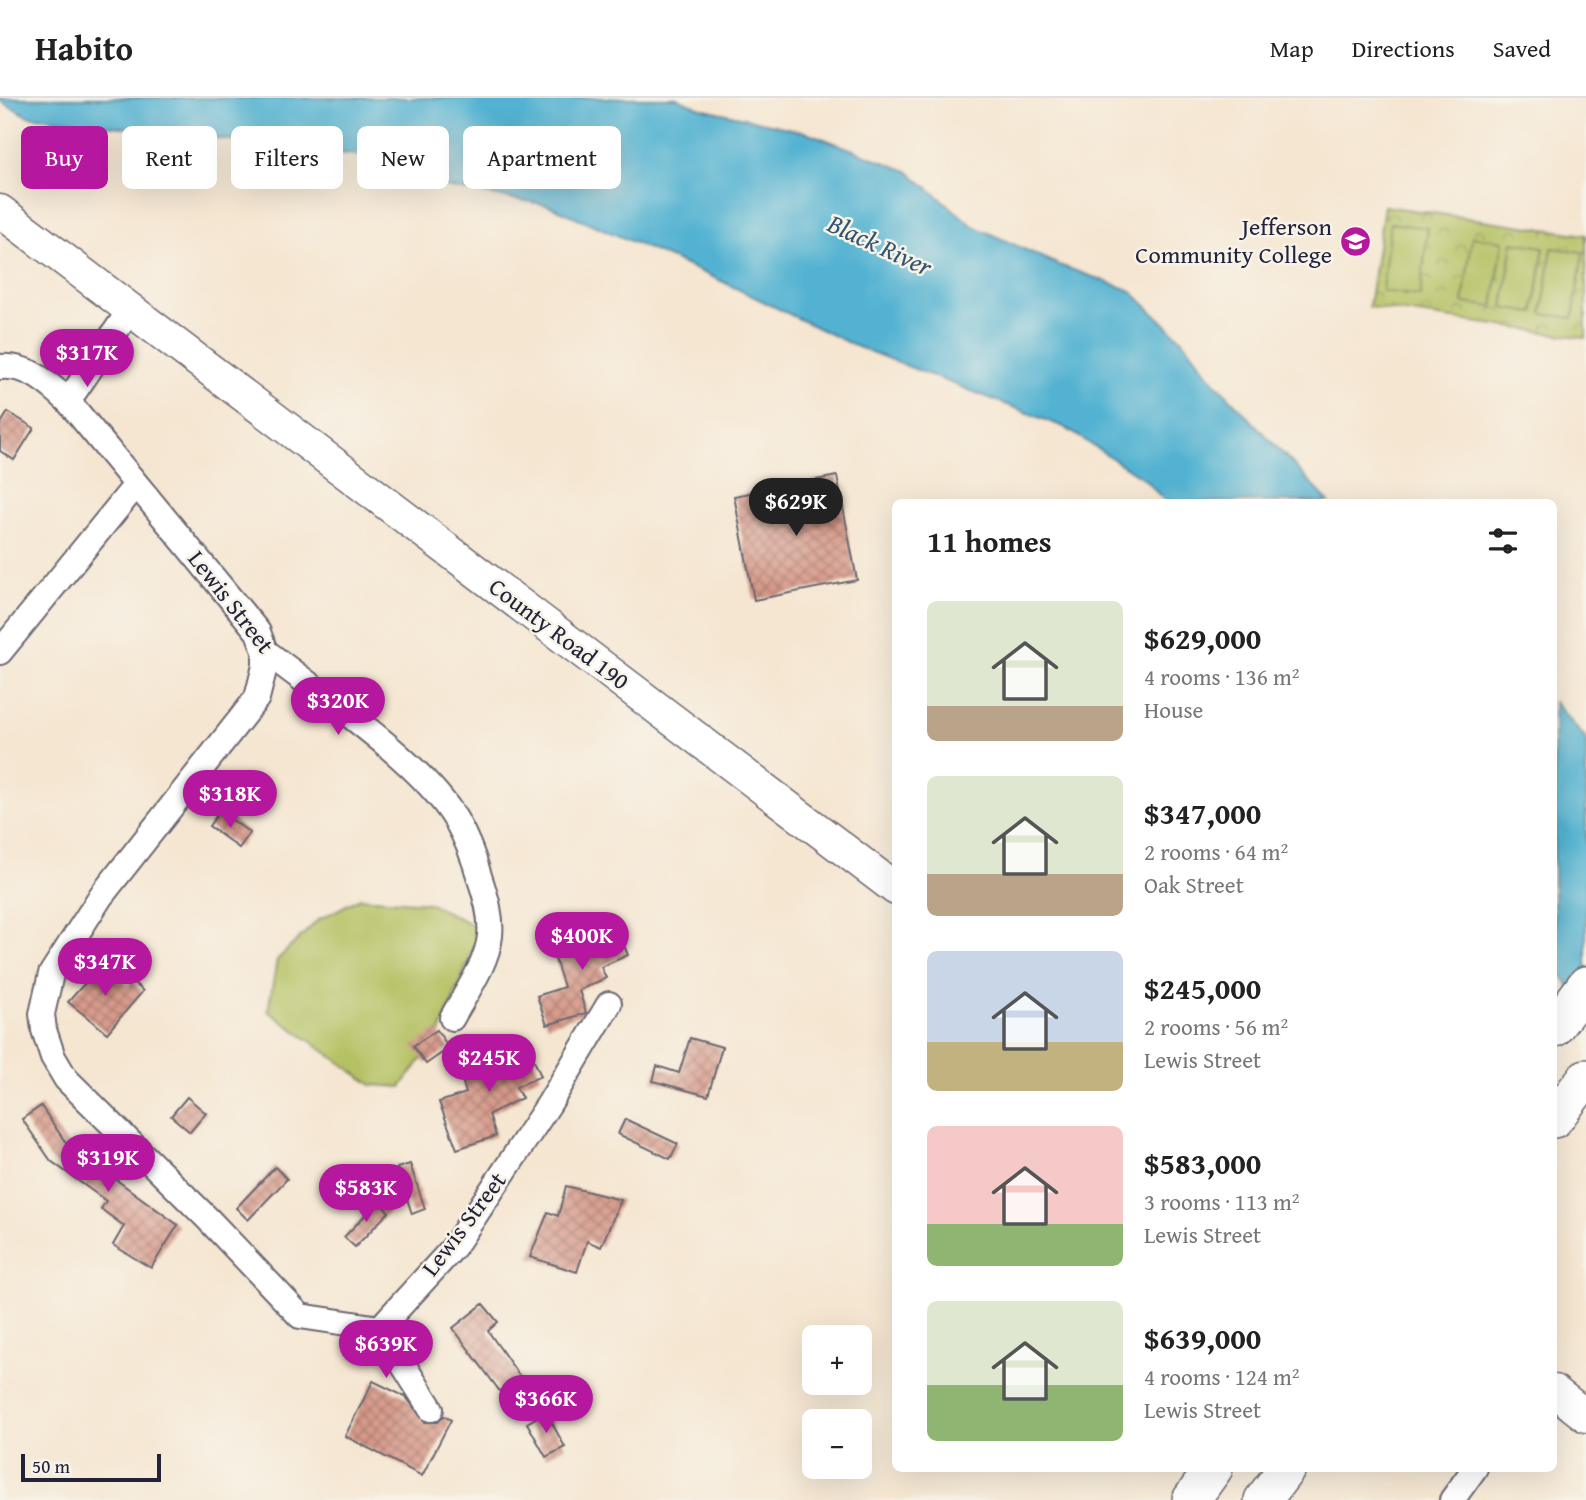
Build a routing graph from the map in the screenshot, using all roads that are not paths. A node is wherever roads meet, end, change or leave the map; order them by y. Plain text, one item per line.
1 (0, 211) edge
2 (130, 310) junction
3 (0, 367) edge
4 (68, 401) junction
5 (136, 485) junction
6 (265, 651) junction
7 (0, 652) edge
8 (892, 886) edge
9 (1586, 985) edge
10 (609, 1004) dead end
11 (452, 1018) dead end
12 (1557, 1024) edge
13 (1583, 1082) edge
14 (1557, 1115) edge
15 (380, 1328) junction
16 (1557, 1393) edge
17 (431, 1409) dead end
18 (1586, 1416) edge
19 (1211, 1472) edge
20 (1284, 1472) edge
21 (1472, 1472) edge
22 (1191, 1500) edge
23 (1263, 1500) edge
24 (1452, 1500) edge

1 - 2 main road, County Road 190
2 - 4 street
2 - 8 main road, County Road 190
3 - 4 street, Lewis Street
4 - 5 street, Lewis Street
5 - 6 street, Lewis Street
5 - 7 street
6 - 11 street, Lewis Street
6 - 15 street
9 - 12 highway
10 - 15 street, Lewis Street
13 - 14 highway
15 - 17 street
16 - 18 main road
19 - 22 highway
20 - 23 highway
21 - 24 street

